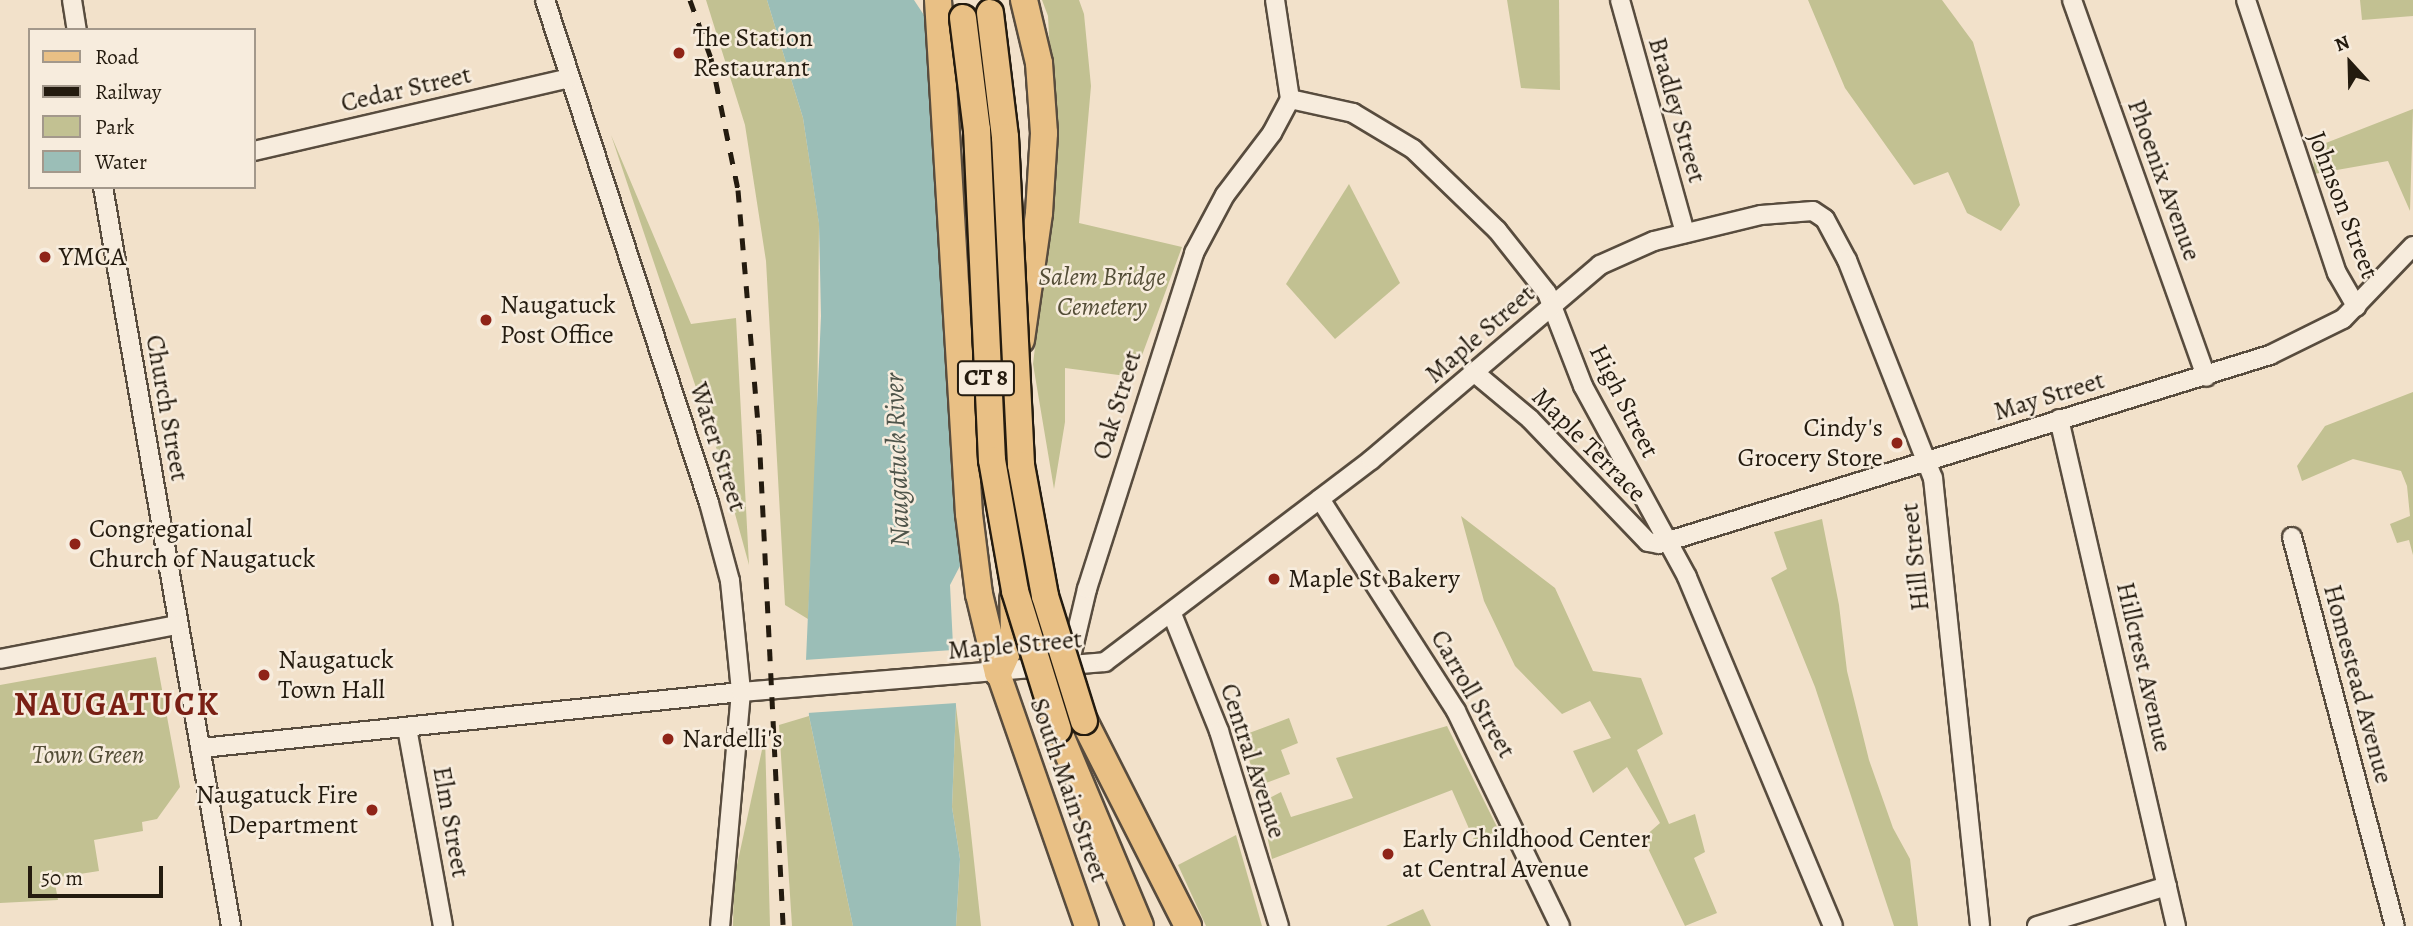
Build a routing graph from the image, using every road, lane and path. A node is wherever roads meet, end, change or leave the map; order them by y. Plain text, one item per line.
1 (72, 0) edge
2 (545, 0) edge
3 (1024, 0) edge
4 (1275, 0) edge
5 (1620, 0) edge
6 (2072, 0) edge
7 (2246, 0) edge
8 (988, 6) edge
9 (950, 10) edge
10 (77, 28) edge
11 (570, 78) junction
12 (1290, 99) junction
13 (256, 151) edge
14 (103, 189) edge
15 (1812, 211) joint
16 (1685, 233) junction
17 (2412, 250) edge
18 (1553, 304) junction
19 (2357, 307) junction
20 (1475, 373) junction
21 (2206, 377) junction
22 (2059, 419) junction
23 (1928, 461) junction
24 (1320, 499) junction
25 (2292, 537) dead end
26 (1669, 542) junction
27 (1172, 614) junction
28 (177, 625) junction
29 (0, 659) edge
30 (1069, 668) junction
31 (998, 673) junction
32 (741, 692) junction
33 (1084, 721) junction
34 (407, 728) junction
35 (202, 748) junction
36 (2167, 886) junction
37 (231, 926) edge
38 (443, 926) edge
39 (720, 926) edge
40 (1086, 926) edge
41 (1139, 926) edge
42 (1170, 926) edge
43 (1188, 926) edge
44 (1279, 926) edge
45 (1560, 926) edge
46 (1833, 926) edge
47 (1980, 926) edge
48 (2037, 926) edge
49 (2176, 926) edge
50 (2395, 926) edge

1 - 10 street
2 - 11 street, Water Street
3 - 31 highway
4 - 12 street
5 - 16 street, Bradley Street
6 - 21 street, Phoenix Avenue
7 - 19 street, Johnson Street
8 - 33 highway, CT 8, bridge
9 - 31 highway
9 - 41 highway, CT 8, bridge
11 - 13 street, Cedar Street
11 - 32 street, Water Street
12 - 18 street, High Street
12 - 30 street, Oak Street
14 - 28 street, Church Street
15 - 16 street, Maple Street
15 - 23 street, Hill Street
16 - 18 street, Maple Street
17 - 19 street, May Street
18 - 20 street, Maple Street
18 - 26 street, High Street
19 - 21 street, May Street
20 - 24 street, Maple Street
20 - 26 street, Maple Terrace
21 - 22 street, May Street
22 - 23 street, May Street
22 - 36 street, Hillcrest Avenue
23 - 26 street, May Street
23 - 47 street, Hill Street
24 - 27 street, Maple Street
24 - 45 street, Carroll Street
25 - 50 street, Homestead Avenue
26 - 46 street, High Street
27 - 30 street, Maple Street
27 - 44 street, Central Avenue
28 - 29 street
28 - 35 street, Church Street
30 - 31 street, Maple Street
31 - 32 street, Maple Street
31 - 40 main road, South Main Street
32 - 34 street, Maple Street
32 - 39 street, Water Street
33 - 42 highway, CT 8
33 - 43 highway
34 - 35 street, Maple Street
34 - 38 street, Elm Street
35 - 37 street, Church Street
36 - 48 street
36 - 49 street, Hillcrest Avenue

